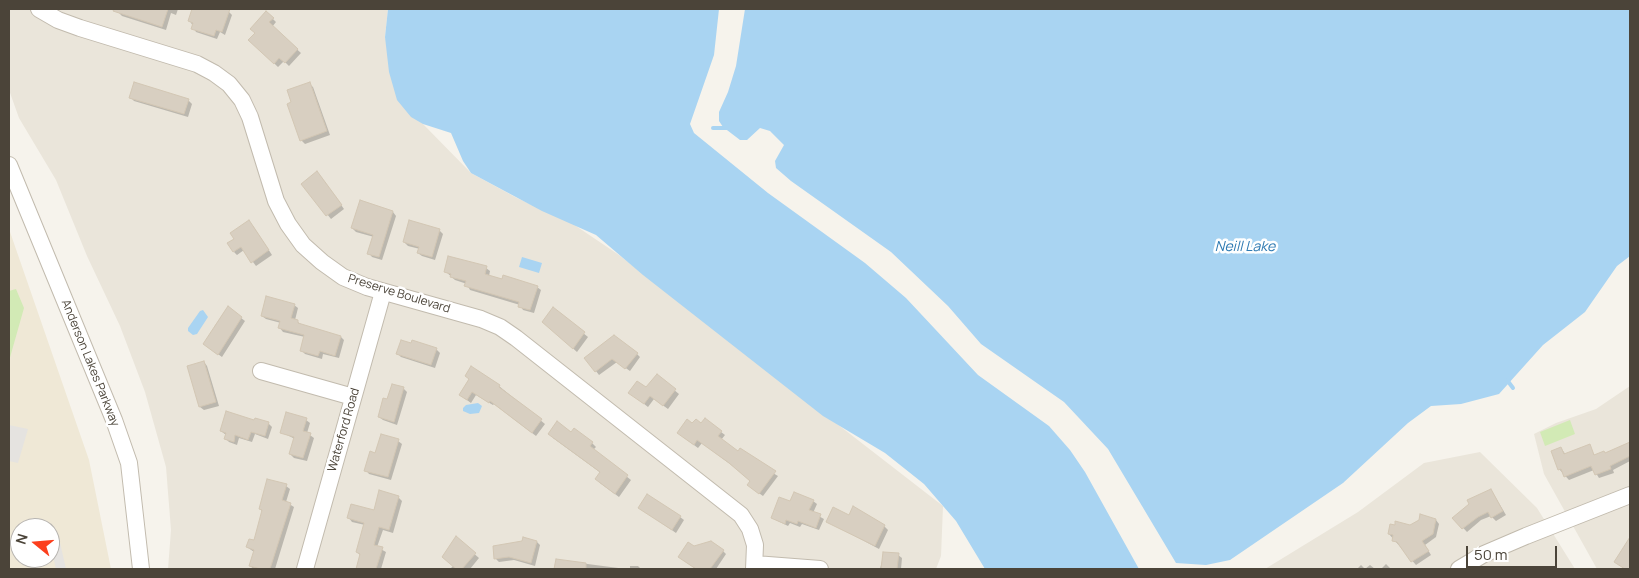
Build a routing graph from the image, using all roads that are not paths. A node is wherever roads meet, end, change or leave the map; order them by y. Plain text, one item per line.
1 (39, 9) edge
2 (9, 164) edge
3 (383, 292) junction
4 (260, 371) dead end
5 (353, 397) junction
6 (1630, 495) edge
7 (755, 567) edge
8 (141, 569) edge
9 (305, 569) edge
10 (820, 569) edge
11 (1459, 569) edge

1 - 3 street, Preserve Boulevard
2 - 8 street, Anderson Lakes Parkway
3 - 5 street, Waterford Road
3 - 7 street, Preserve Boulevard
4 - 5 street
5 - 9 street, Waterford Road
6 - 11 street
7 - 10 street, Preserve Boulevard

